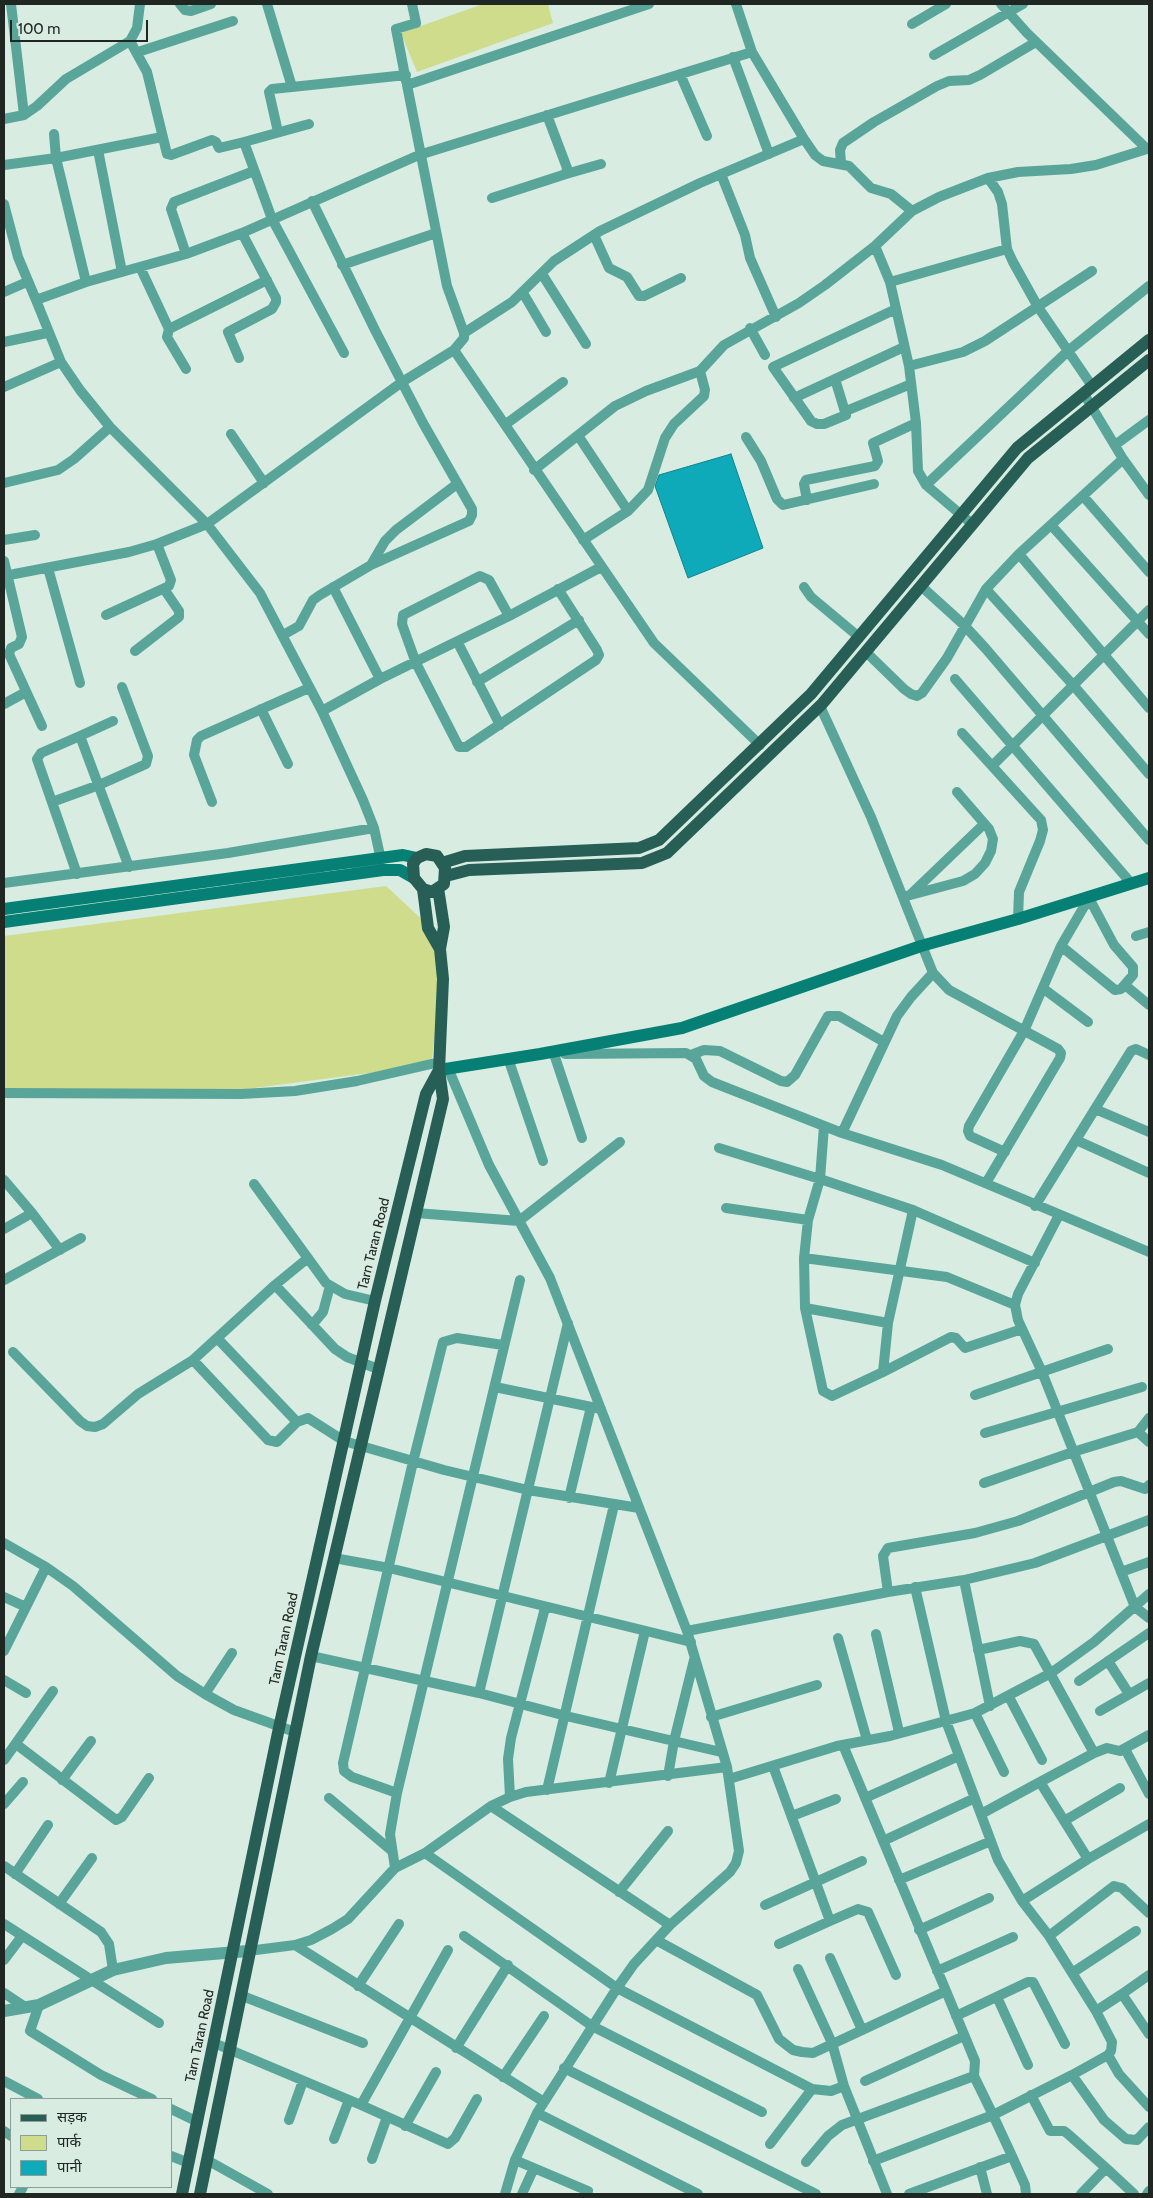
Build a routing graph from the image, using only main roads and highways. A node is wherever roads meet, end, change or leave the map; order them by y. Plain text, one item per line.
1 (1149, 340) edge
2 (1149, 360) edge
3 (880, 611) junction
4 (892, 621) junction
5 (417, 858) junction
6 (442, 863) junction
7 (446, 876) junction
8 (414, 878) junction
9 (1149, 878) edge
10 (438, 888) junction
11 (423, 889) junction
12 (4, 909) edge
13 (4, 922) edge
14 (440, 949) junction
15 (443, 1067) junction
16 (182, 2194) edge
17 (200, 2194) edge

1 - 3 main road
2 - 4 main road
3 - 4 main road
3 - 6 main road
4 - 7 main road
5 - 6 main road
5 - 8 main road
5 - 12 main road
6 - 7 main road
7 - 10 main road
8 - 11 main road
8 - 13 main road
9 - 15 main road
10 - 11 main road
10 - 14 main road
11 - 14 main road
14 - 15 main road
15 - 16 main road, Tarn Taran Road
15 - 17 main road

